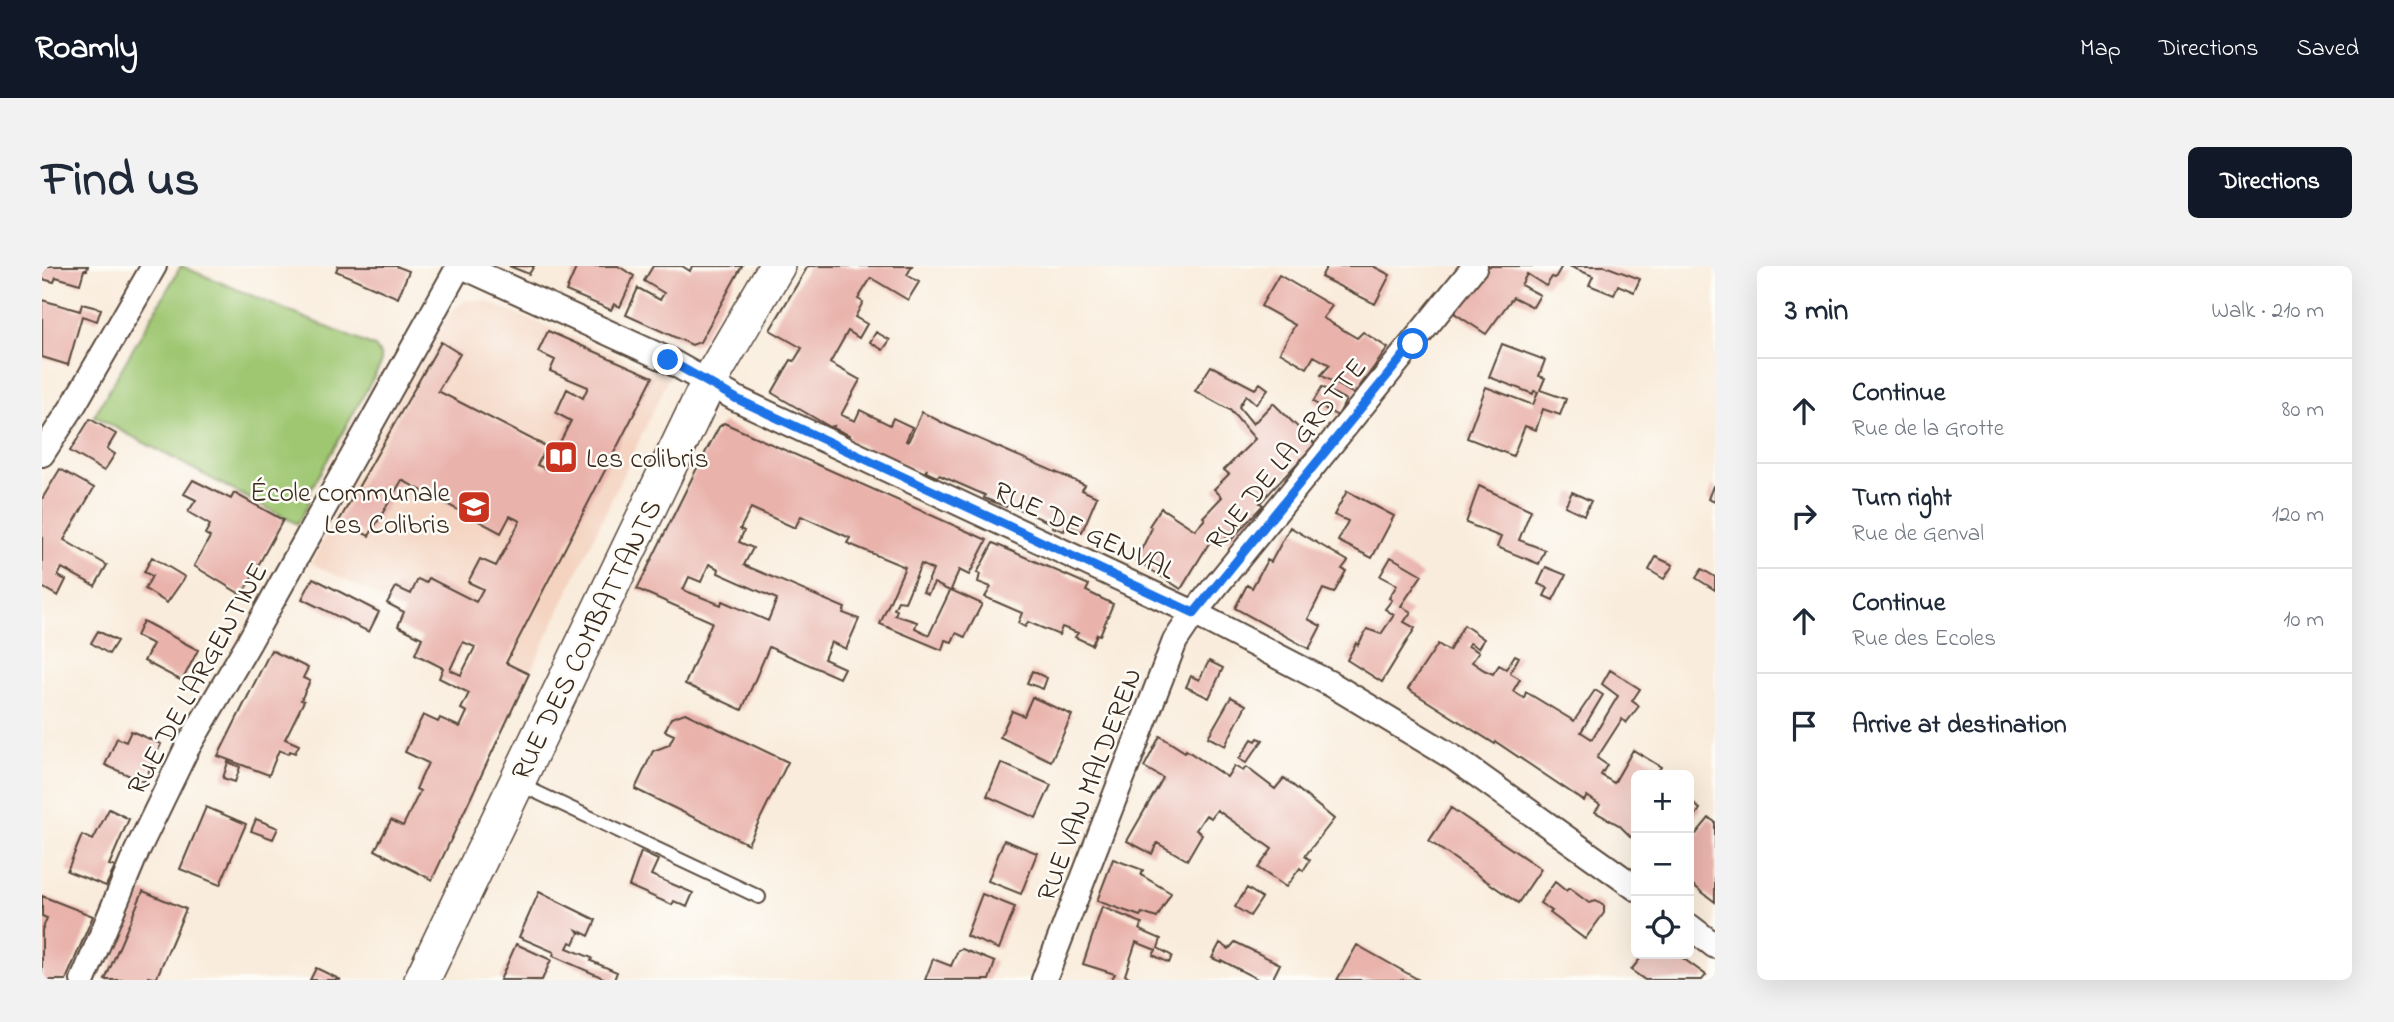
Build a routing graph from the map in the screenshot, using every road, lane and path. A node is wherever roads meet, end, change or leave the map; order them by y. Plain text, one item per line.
1 (154, 266) edge
2 (460, 266) edge
3 (776, 266) edge
4 (1475, 266) edge
5 (709, 382) junction
6 (42, 454) edge
7 (1194, 613) junction
8 (516, 783) junction
9 (1631, 884) edge
10 (759, 897) dead end
11 (1694, 930) edge
12 (1715, 946) edge
13 (83, 980) edge
14 (422, 980) edge
15 (1044, 980) edge

1 - 6 street
2 - 5 street, RUE DE GENVAL
2 - 13 street, RUE DE L'ARGENTINE
3 - 5 main road, RUE DES COMBATTANTS
4 - 7 street, RUE DE LA GROTTE
5 - 7 street, RUE DE GENVAL
5 - 8 main road, RUE DES COMBATTANTS
7 - 9 street, RUE DE GENVAL
7 - 15 street, RUE VAN MALDEREN
8 - 10 lane
8 - 14 main road, RUE DES COMBATTANTS
11 - 12 street

